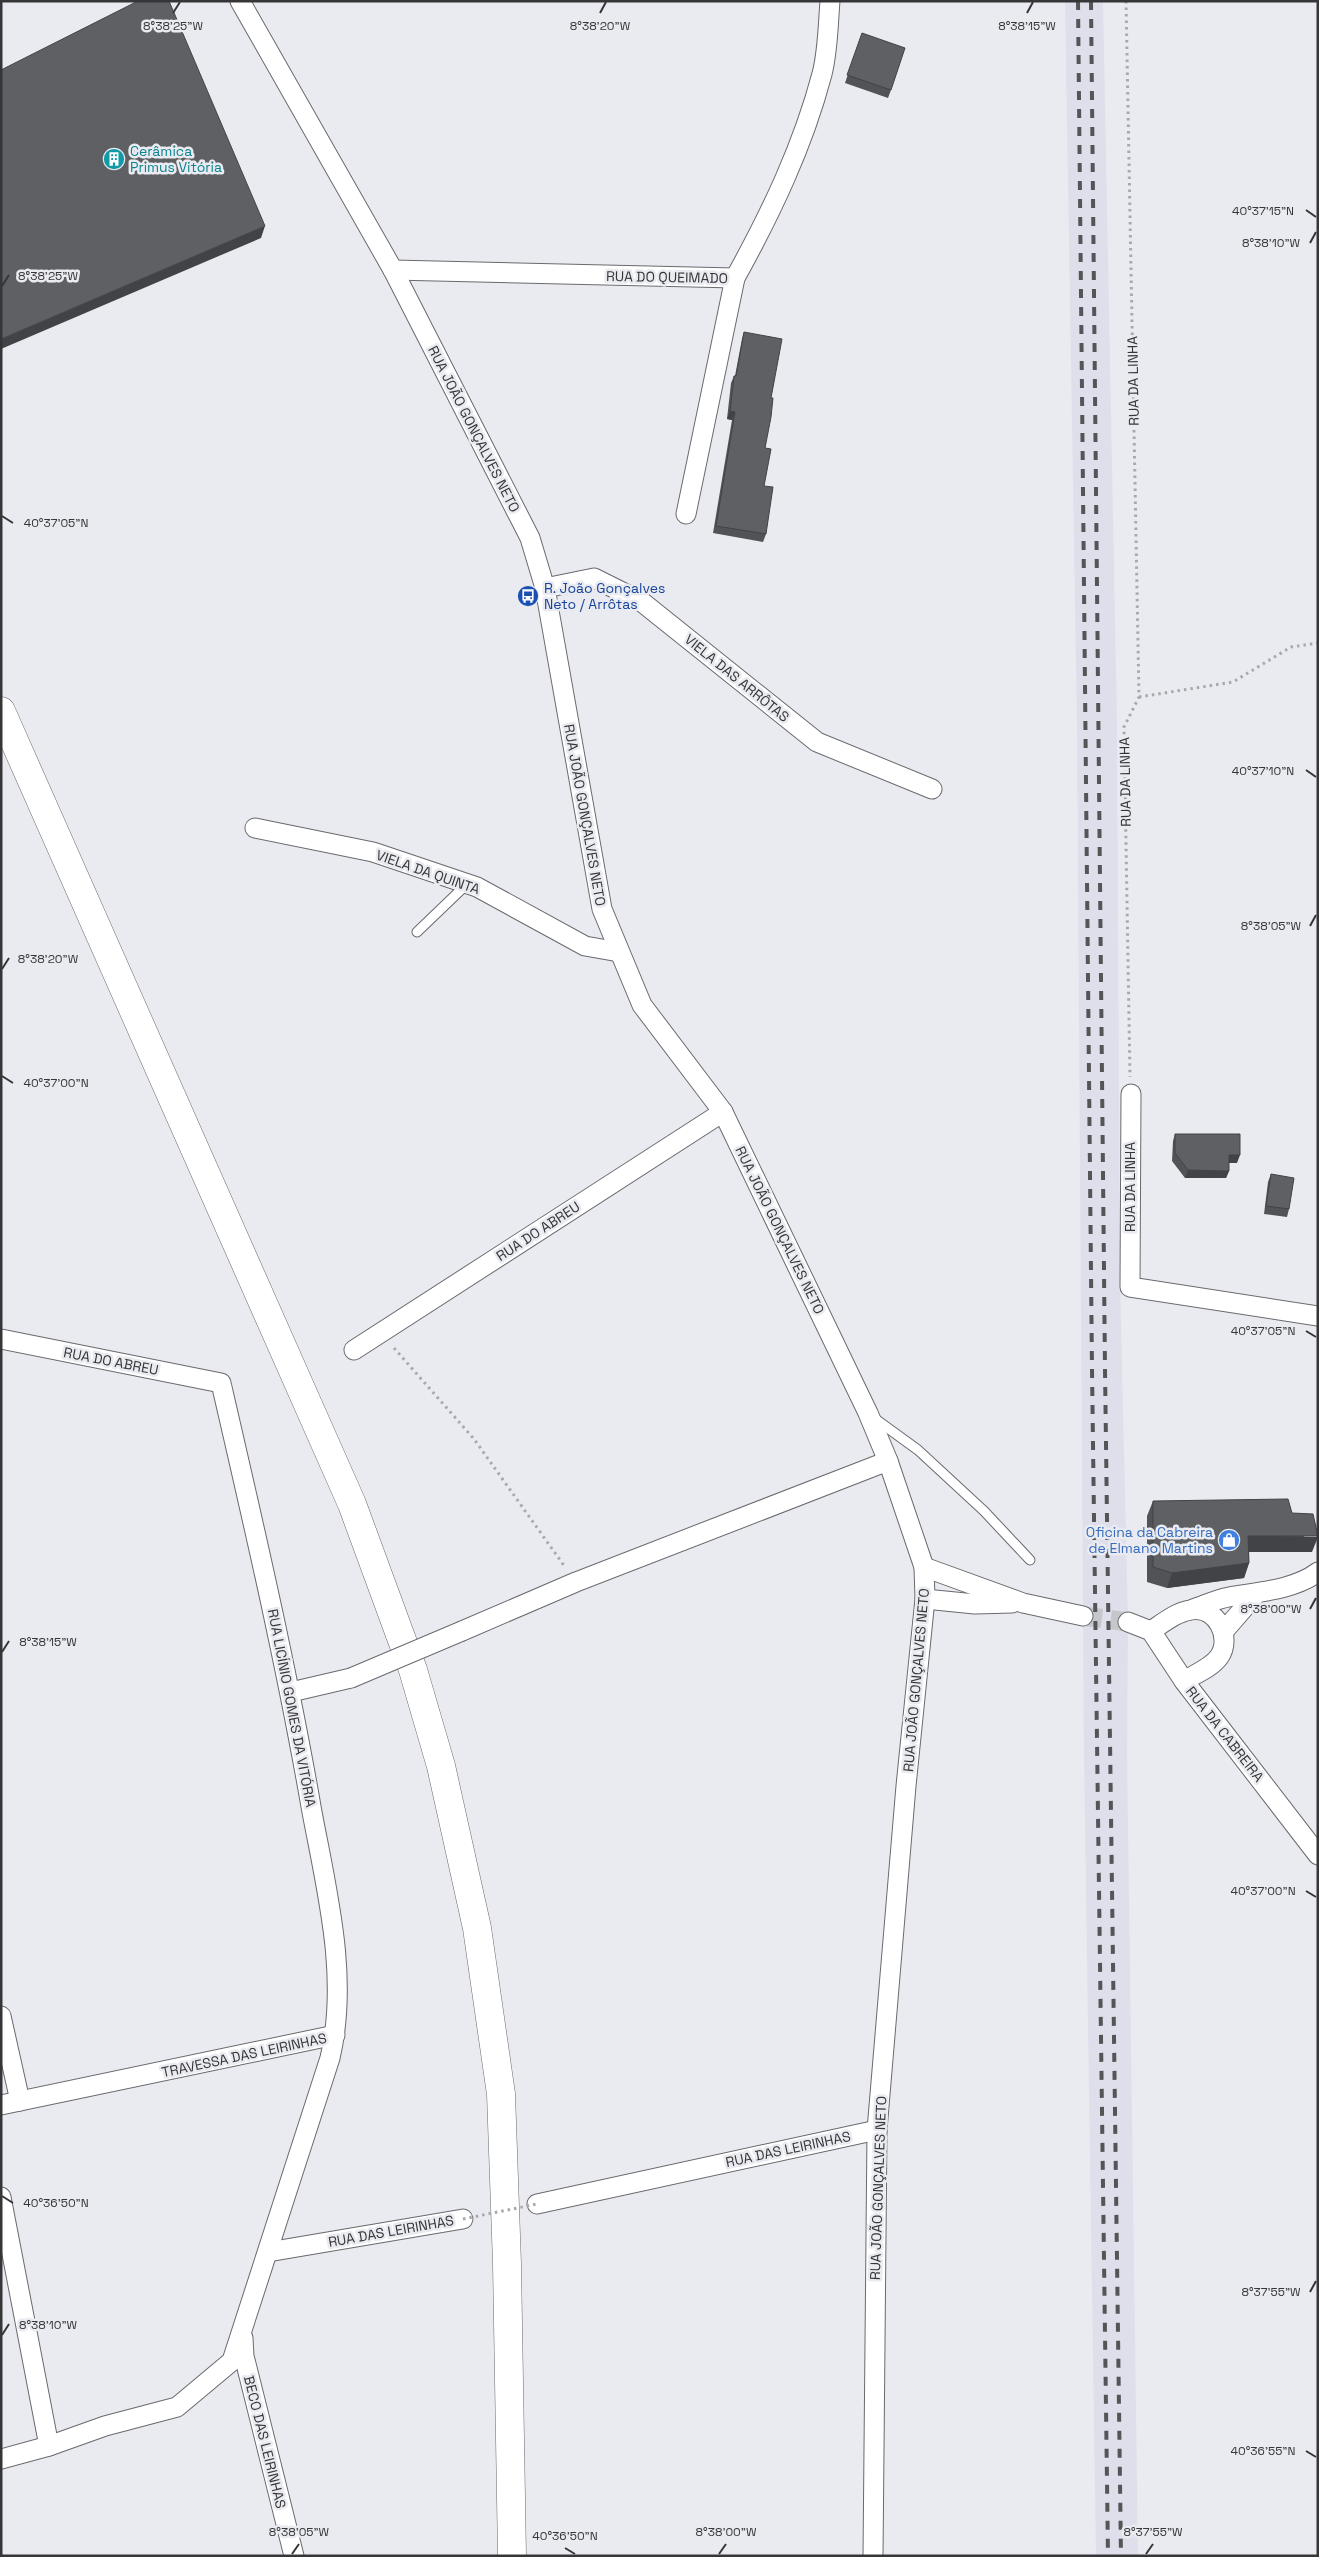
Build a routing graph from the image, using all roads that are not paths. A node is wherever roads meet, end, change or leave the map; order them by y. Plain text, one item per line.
1 (240, 1) edge
2 (830, 1) edge
3 (393, 270) junction
4 (735, 278) junction
5 (686, 514) dead end
6 (545, 588) junction
7 (1, 711) edge
8 (932, 789) dead end
9 (255, 828) dead end
10 (467, 884) junction
11 (417, 932) dead end
12 (620, 952) junction
13 (1131, 1094) road end
14 (723, 1112) junction
15 (1318, 1316) edge
16 (1, 1339) edge
17 (354, 1350) dead end
18 (221, 1383) joint
19 (868, 1413) junction
20 (888, 1461) junction
21 (1030, 1560) dead end
22 (924, 1567) junction
23 (1318, 1572) edge
24 (1256, 1594) junction
25 (925, 1599) junction
26 (1023, 1603) junction
27 (1193, 1609) junction
28 (1083, 1616) tunnel mouth
29 (1128, 1622) tunnel mouth
30 (1151, 1631) junction
31 (1224, 1632) junction
32 (1184, 1681) junction
33 (291, 1692) junction
34 (1318, 1855) edge
35 (1, 2016) edge
36 (335, 2035) junction
37 (10, 2103) edge
38 (877, 2130) junction
39 (1, 2197) edge
40 (537, 2204) road end
41 (463, 2219) road end
42 (268, 2252) junction
43 (243, 2328) junction
44 (49, 2446) junction
45 (1, 2459) edge
46 (294, 2556) edge
47 (512, 2556) edge
48 (873, 2556) edge

1 - 3 street, RUA JOÃO GONÇALVES NETO
2 - 4 street, RUA DO QUEIMADO
3 - 4 street, RUA DO QUEIMADO
3 - 6 street, RUA JOÃO GONÇALVES NETO
4 - 5 street
6 - 8 street, VIELA DAS ARRÔTAS
6 - 12 street, RUA JOÃO GONÇALVES NETO
7 - 47 main road
9 - 10 street, VIELA DA QUINTA
10 - 11 lane
10 - 12 street, VIELA DA QUINTA
12 - 14 street, RUA JOÃO GONÇALVES NETO
13 - 15 street, RUA DA LINHA
14 - 17 street, RUA DO ABREU
14 - 19 street, RUA JOÃO GONÇALVES NETO
16 - 18 street, RUA DO ABREU
18 - 33 street, RUA LICÍNIO GOMES DA VITÓRIA
19 - 20 street, RUA JOÃO GONÇALVES NETO
19 - 21 lane
20 - 22 street, RUA JOÃO GONÇALVES NETO
20 - 33 street, bridge
22 - 25 street, RUA JOÃO GONÇALVES NETO
22 - 26 street
23 - 24 street
24 - 27 street
24 - 31 street
25 - 26 street
25 - 38 street, RUA JOÃO GONÇALVES NETO
26 - 28 street
27 - 30 street
27 - 31 street
29 - 30 street
30 - 32 street, RUA DA CABREIRA
31 - 32 street
32 - 34 street, RUA DA CABREIRA
33 - 36 street, RUA LICÍNIO GOMES DA VITÓRIA
35 - 37 street
36 - 37 street, TRAVESSA DAS LEIRINHAS
36 - 42 street, TRAVESSA DAS LEIRINHAS
38 - 40 street, RUA DAS LEIRINHAS
38 - 48 street, RUA JOÃO GONÇALVES NETO
39 - 44 street
41 - 42 street, RUA DAS LEIRINHAS
42 - 43 street
43 - 44 street
43 - 46 street, BECO DAS LEIRINHAS
44 - 45 street

